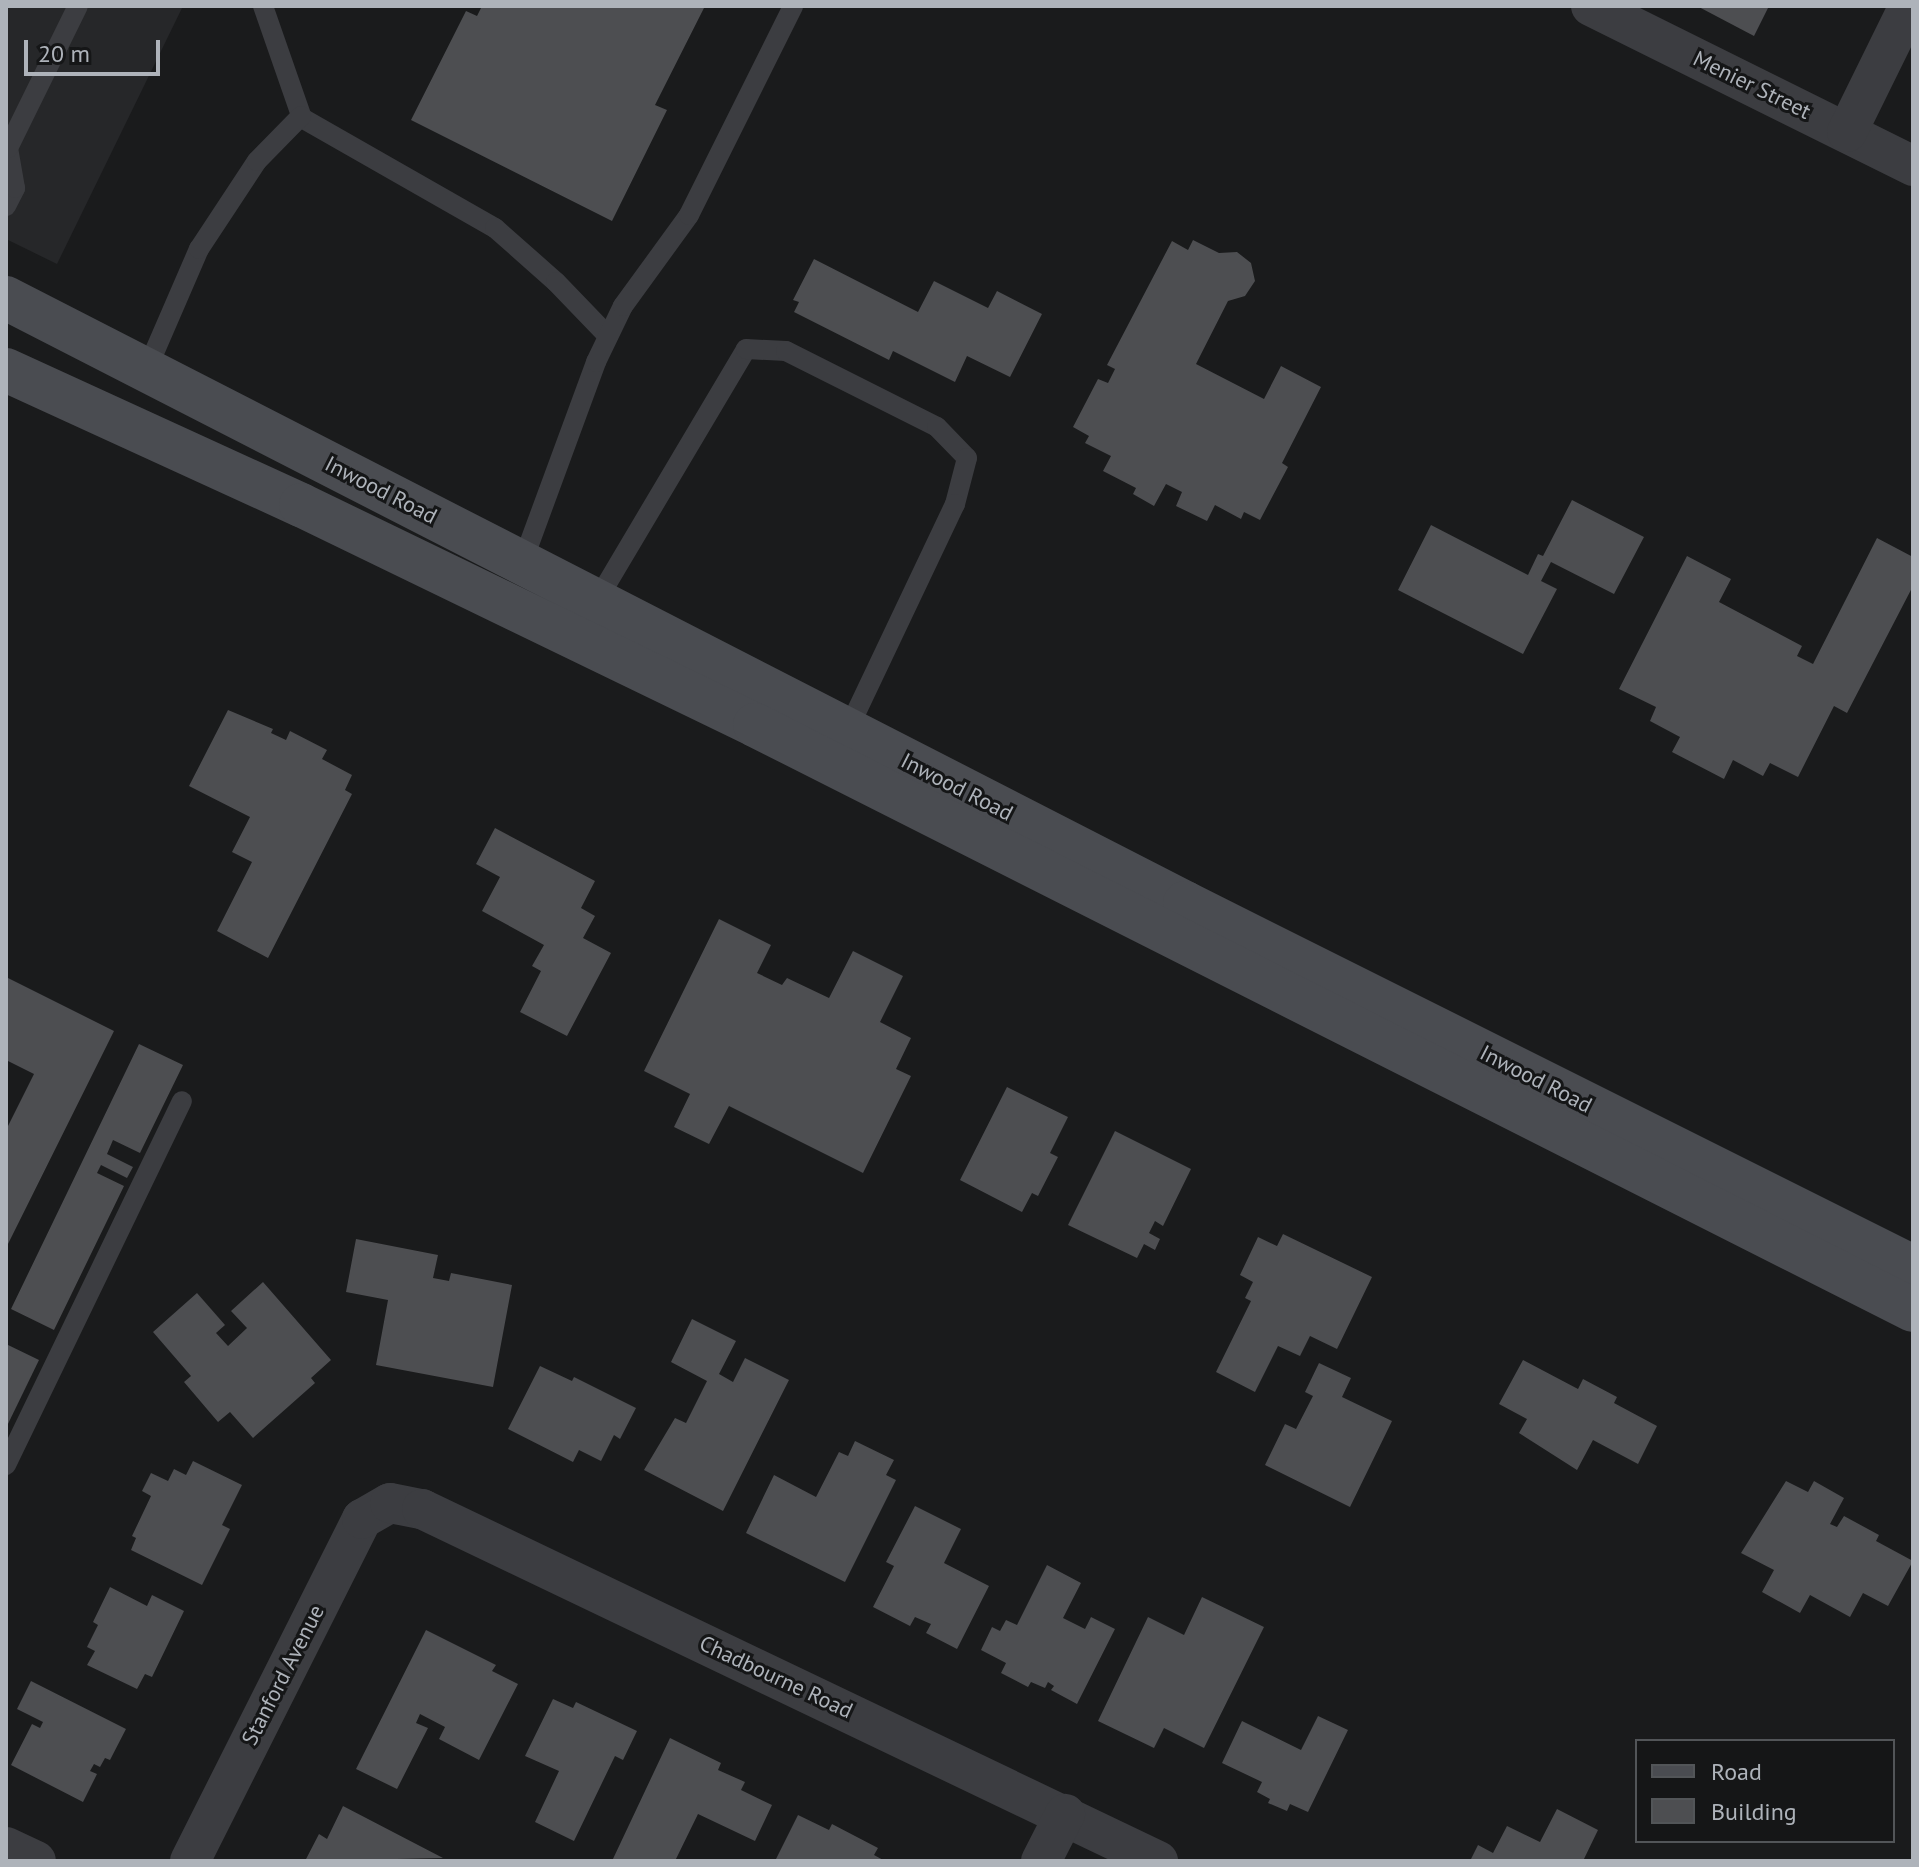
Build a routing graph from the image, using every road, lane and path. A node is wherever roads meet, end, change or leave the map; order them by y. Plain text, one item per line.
1 (78, 6) edge
2 (263, 6) edge
3 (793, 6) edge
4 (1591, 6) edge
5 (1909, 6) edge
6 (301, 116) junction
7 (1847, 132) junction
8 (7, 148) edge
9 (1913, 166) edge
10 (6, 206) edge
11 (6, 298) edge
12 (608, 336) junction
13 (147, 369) junction
14 (6, 370) edge
15 (522, 564) junction
16 (501, 601) junction
17 (596, 602) junction
18 (847, 731) junction
19 (182, 1101) dead end
20 (1913, 1267) edge
21 (1913, 1310) edge
22 (6, 1465) edge
23 (390, 1503) joint
24 (1065, 1814) junction
25 (6, 1847) edge
26 (36, 1861) edge
27 (190, 1861) edge
28 (1041, 1861) edge
29 (1158, 1861) edge

1 - 8 lane
2 - 6 lane
3 - 12 lane
4 - 7 street, Menier Street
5 - 7 street
6 - 12 lane
6 - 13 lane
7 - 9 street, Menier Street
8 - 10 lane
11 - 13 main road, Inwood Road
12 - 15 lane
13 - 15 main road, Inwood Road
14 - 16 main road, Inwood Road
15 - 16 lane
15 - 17 main road, Inwood Road
16 - 21 main road, Inwood Road
17 - 18 main road, Inwood Road
17 - 18 lane
18 - 20 main road, Inwood Road
19 - 22 lane
23 - 24 street, Chadbourne Road
23 - 27 street, Stanford Avenue
24 - 28 street
24 - 29 street, Chadbourne Road
25 - 26 street

